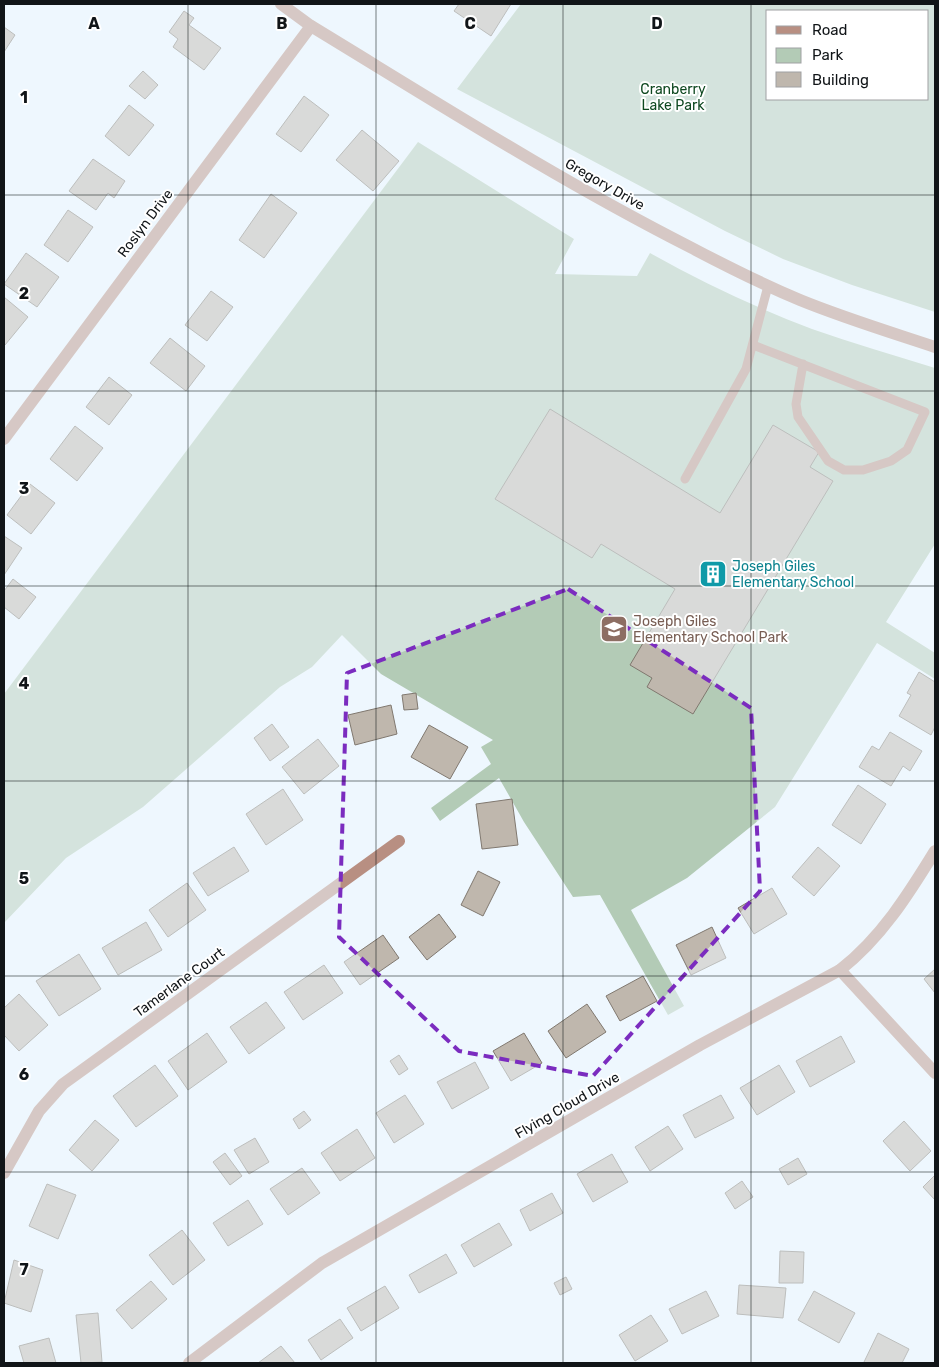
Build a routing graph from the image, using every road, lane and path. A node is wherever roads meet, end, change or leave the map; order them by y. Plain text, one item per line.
1 (281, 4) edge
2 (311, 26) junction
3 (768, 286) junction
4 (753, 345) junction
5 (935, 347) edge
6 (803, 364) junction
7 (4, 439) edge
8 (685, 479) dead end
9 (399, 841) dead end
10 (935, 851) edge
11 (840, 970) junction
12 (935, 1073) edge
13 (4, 1173) edge
14 (189, 1363) edge

1 - 2 street, Gregory Drive
2 - 3 street, Gregory Drive
2 - 7 street, Roslyn Drive
3 - 4 lane
3 - 5 street, Gregory Drive
4 - 6 lane
4 - 8 lane
6 - 6 lane
9 - 13 street, Tamerlane Court
10 - 11 street, Flying Cloud Drive
11 - 12 street
11 - 14 street, Flying Cloud Drive

